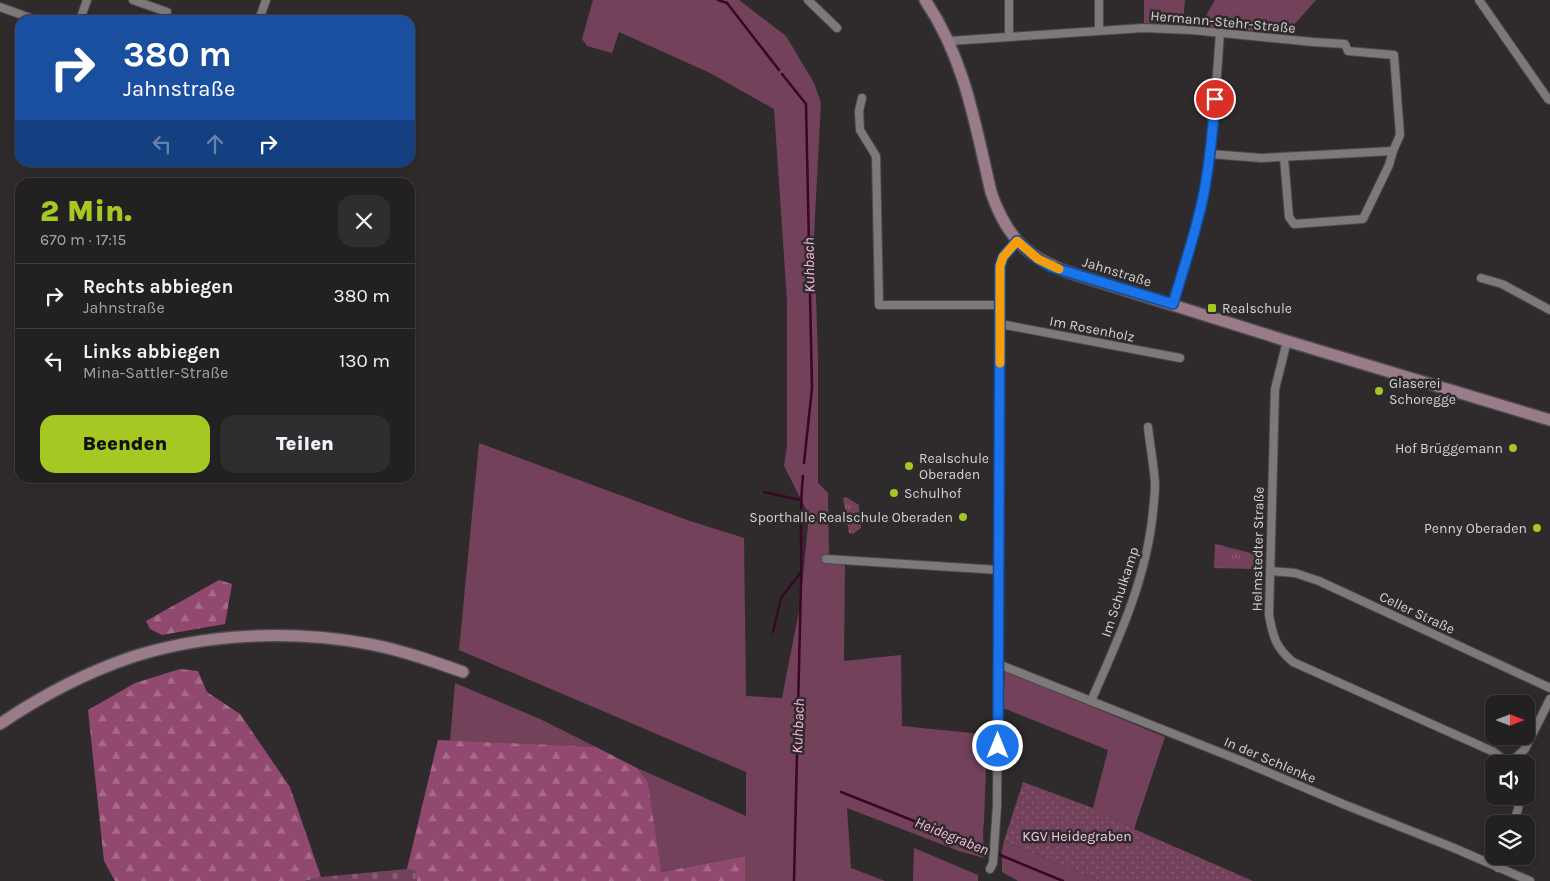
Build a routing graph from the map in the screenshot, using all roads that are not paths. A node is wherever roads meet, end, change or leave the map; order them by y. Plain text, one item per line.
1 (87, 0) edge
2 (133, 0) edge
3 (266, 0) edge
4 (808, 0) edge
5 (925, 0) edge
6 (1009, 0) edge
7 (1099, 0) edge
8 (1479, 0) edge
9 (0, 7) edge
10 (167, 12) dead end
11 (22, 15) edge
12 (82, 15) edge
13 (261, 15) edge
14 (837, 28) dead end
15 (1099, 30) junction
16 (1220, 33) junction
17 (1009, 36) junction
18 (949, 41) junction
19 (862, 98) dead end
20 (1550, 100) edge
21 (1393, 151) junction
22 (1210, 154) junction
23 (1284, 158) junction
24 (1017, 241) junction
25 (1481, 278) dead end
26 (1173, 304) junction
27 (1000, 305) junction
28 (1550, 310) edge
29 (1000, 324) junction
30 (1288, 341) junction
31 (1180, 358) dead end
32 (1550, 420) edge
33 (1148, 428) dead end
34 (826, 559) dead end
35 (999, 570) junction
36 (1270, 571) junction
37 (998, 664) junction
38 (463, 672) dead end
39 (1550, 688) edge
40 (1550, 699) edge
41 (1091, 701) junction
42 (0, 724) edge
43 (1498, 755) edge
44 (1519, 755) edge
45 (1499, 865) edge
46 (1498, 868) junction
47 (990, 869) dead end
48 (1530, 881) edge

1 - 12 street
2 - 10 street
3 - 13 street
4 - 14 street
5 - 18 main road, Jahnstraße
6 - 17 street
7 - 15 street
8 - 20 street
9 - 11 street
15 - 16 street, Hermann-Stehr-Straße
15 - 17 street, Hermann-Stehr-Straße
16 - 21 street, Hermann-Stehr-Straße
16 - 22 street
17 - 18 street, Hermann-Stehr-Straße
18 - 24 main road, Jahnstraße
19 - 27 street
21 - 23 street
21 - 23 street
22 - 23 street
22 - 26 street
24 - 26 main road, Jahnstraße
24 - 27 street
25 - 28 street
26 - 30 main road, Jahnstraße
27 - 29 street
29 - 31 street, Im Rosenholz
29 - 35 street
30 - 32 main road, Jahnstraße
30 - 36 street, Helmstedter Straße
33 - 41 street, Im Schulkamp
34 - 35 street
35 - 37 street
36 - 39 street, Celler Straße
36 - 43 street, Helmstedter Straße
37 - 41 street, In der Schlenke
37 - 47 street
38 - 42 main road
40 - 44 street
41 - 46 street, In der Schlenke
45 - 46 street
46 - 48 street, In der Schlenke

